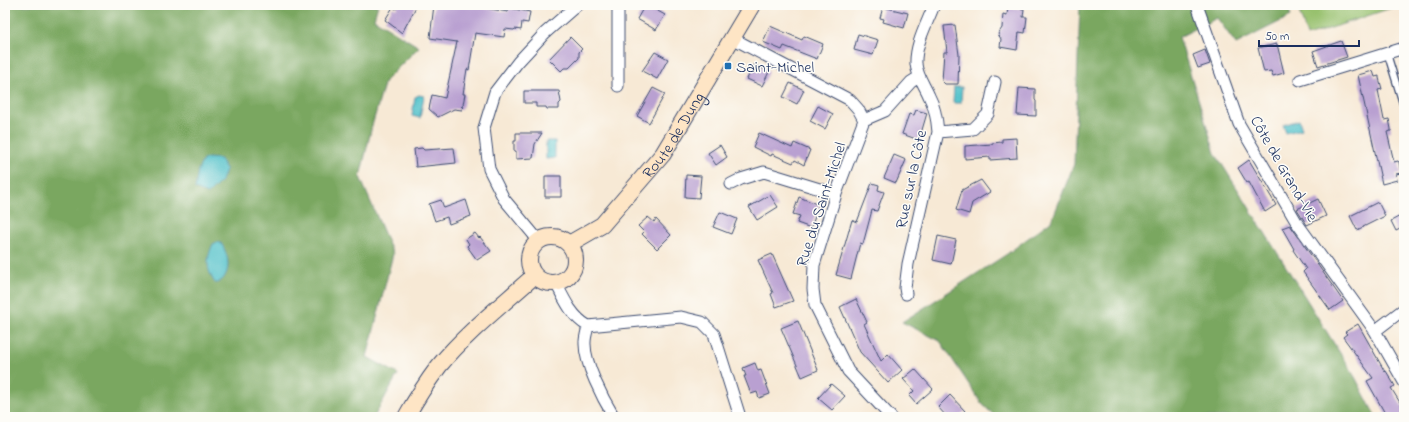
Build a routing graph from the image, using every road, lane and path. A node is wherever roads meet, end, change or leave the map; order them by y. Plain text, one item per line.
1 (577, 5) edge
2 (618, 5) edge
3 (752, 5) edge
4 (934, 5) edge
5 (1197, 5) edge
6 (732, 38) junction
7 (1404, 48) edge
8 (1387, 53) junction
9 (919, 77) junction
10 (1300, 80) dead end
11 (995, 82) dead end
12 (618, 86) dead end
13 (1404, 108) edge
14 (864, 120) junction
15 (938, 132) junction
16 (731, 184) dead end
17 (836, 194) junction
18 (539, 241) junction
19 (570, 244) junction
20 (534, 276) junction
21 (556, 283) junction
22 (906, 294) dead end
23 (1404, 309) edge
24 (588, 326) junction
25 (1375, 331) junction
26 (1404, 382) edge
27 (406, 417) edge
28 (614, 417) edge
29 (740, 417) edge
30 (891, 417) edge

1 - 18 street
2 - 12 street
3 - 6 street, Route de Dung
4 - 9 street, Rue sur la Côte
5 - 25 street, Côte de Grand-Vie
6 - 14 street
6 - 19 street, Route de Dung
7 - 8 street
8 - 10 street
8 - 13 lane
9 - 14 street
9 - 15 street, Rue sur la Côte
11 - 15 street
14 - 17 street, Rue du Saint-Michel
15 - 22 street, Rue sur la Côte
16 - 17 street
17 - 30 street, Rue du Saint-Michel
18 - 19 street
18 - 20 street
19 - 21 street
20 - 21 street
20 - 27 street
21 - 24 street
23 - 25 street
24 - 28 street
24 - 29 street
25 - 26 street, Côte de Grand-Vie

